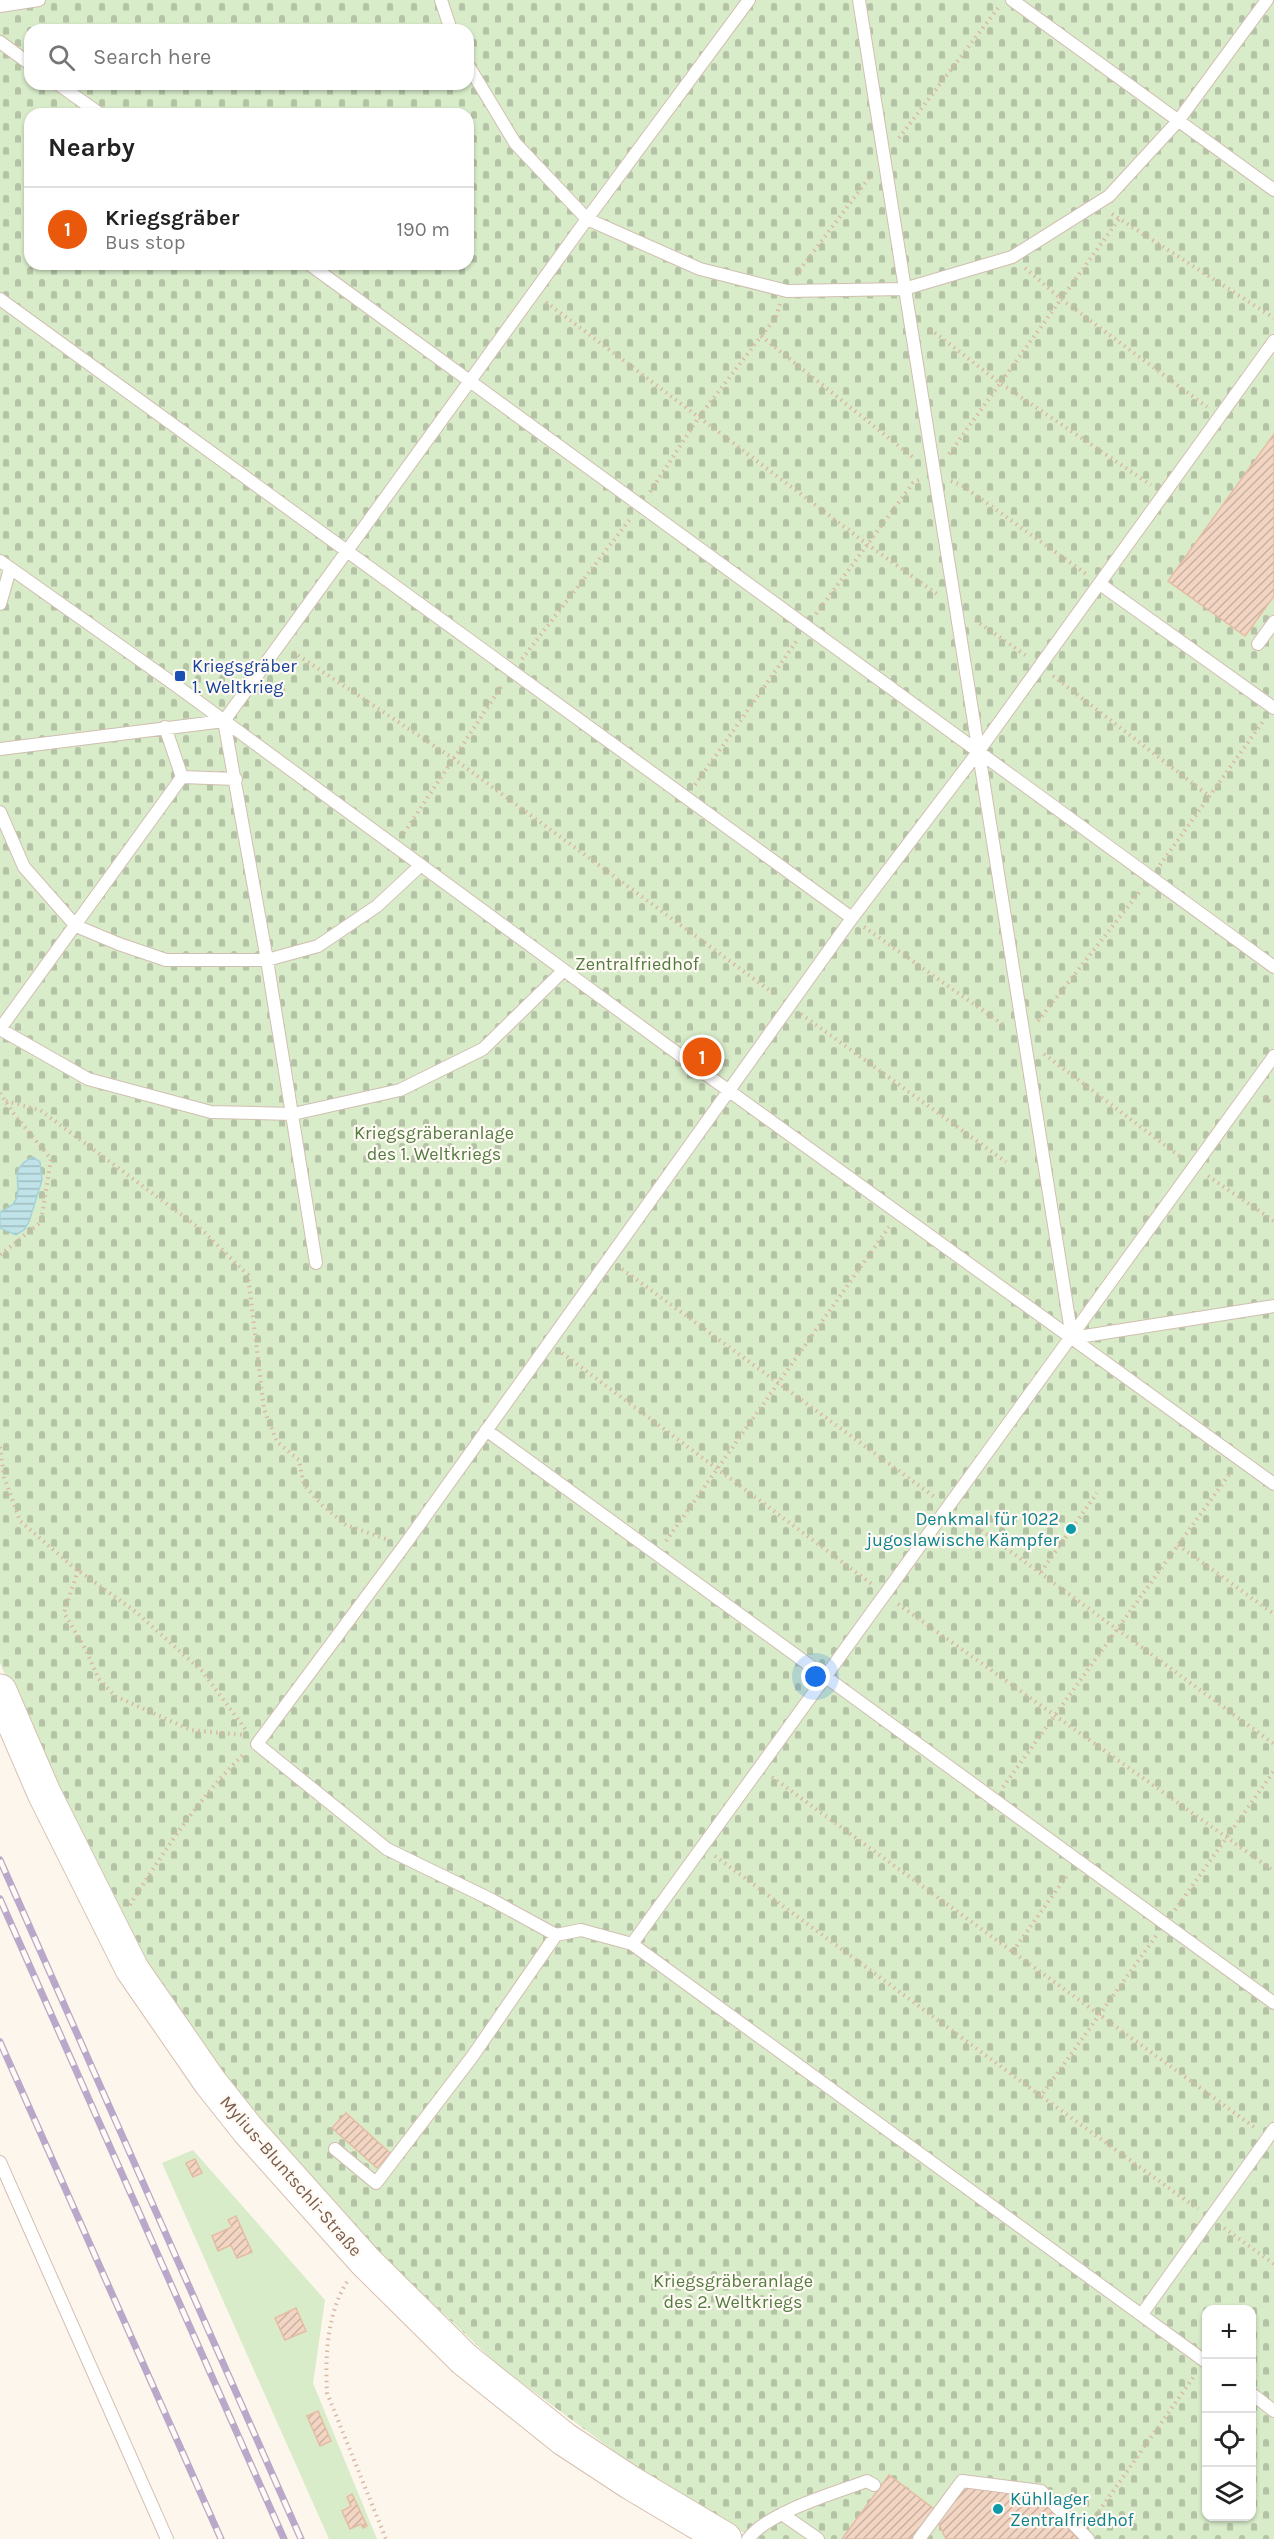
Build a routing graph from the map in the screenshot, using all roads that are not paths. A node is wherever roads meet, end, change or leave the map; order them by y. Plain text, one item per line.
1 (39, 0) edge
2 (441, 0) edge
3 (749, 0) edge
4 (859, 0) edge
5 (1012, 0) edge
6 (1267, 0) edge
7 (0, 6) edge
8 (449, 24) edge
9 (0, 42) edge
10 (24, 60) edge
11 (474, 75) edge
12 (66, 90) edge
13 (92, 108) edge
14 (1178, 121) junction
15 (1274, 190) edge
16 (587, 219) junction
17 (317, 270) edge
18 (904, 289) junction
19 (0, 299) edge
20 (1274, 341) edge
21 (470, 380) junction
22 (346, 551) junction
23 (5, 565) edge
24 (1100, 584) junction
25 (0, 604) edge
26 (1274, 622) edge
27 (1258, 644) dead end
28 (1273, 707) edge
29 (224, 721) junction
30 (165, 727) junction
31 (0, 749) edge
32 (978, 752) junction
33 (182, 777) junction
34 (236, 779) junction
35 (0, 812) edge
36 (421, 865) junction
37 (852, 918) junction
38 (76, 926) junction
39 (267, 960) junction
40 (1274, 967) edge
41 (564, 970) junction
42 (0, 1029) edge
43 (1274, 1056) edge
44 (730, 1091) junction
45 (293, 1114) junction
46 (316, 1263) dead end
47 (1274, 1306) edge
48 (1072, 1338) junction
49 (486, 1430) junction
50 (1274, 1484) edge
51 (826, 1676) junction
52 (0, 1691) edge
53 (556, 1935) junction
54 (632, 1944) junction
55 (1274, 2003) edge
56 (1271, 2133) edge
57 (335, 2149) dead end
58 (0, 2162) edge
59 (1142, 2314) junction
60 (1203, 2359) edge
61 (1256, 2398) edge
62 (1274, 2411) edge
63 (874, 2486) dead end
64 (782, 2514) junction
65 (1086, 2536) edge
66 (167, 2539) edge
67 (725, 2539) edge
68 (747, 2539) edge
69 (818, 2539) edge
70 (919, 2539) edge

1 - 7 lane
2 - 8 lane
3 - 16 lane
4 - 18 lane
5 - 14 lane
6 - 14 lane
9 - 10 lane
11 - 16 lane
12 - 13 lane
14 - 15 lane
14 - 18 lane
16 - 18 lane
16 - 21 lane
17 - 21 lane
18 - 32 lane
19 - 22 lane
20 - 24 lane
21 - 22 lane
21 - 32 lane
22 - 29 lane
22 - 37 lane
23 - 25 lane
23 - 29 lane
24 - 28 lane
24 - 32 lane
26 - 27 lane
29 - 30 lane
29 - 34 lane
29 - 36 lane
30 - 31 lane
30 - 33 lane
32 - 37 lane
32 - 40 lane
32 - 48 lane
33 - 34 lane
33 - 38 lane
34 - 39 lane
35 - 38 lane
36 - 39 lane
36 - 41 lane
37 - 44 lane
38 - 39 lane
38 - 42 lane
39 - 45 lane
41 - 44 lane
41 - 45 lane
42 - 45 lane
43 - 48 lane
44 - 48 lane
44 - 49 lane
45 - 46 lane
47 - 48 lane
48 - 50 lane
48 - 51 lane
49 - 51 lane
49 - 53 lane
51 - 54 lane
51 - 55 lane
52 - 67 street, Mylius-Bluntschli-Straße
53 - 54 lane
53 - 57 lane
54 - 59 lane
56 - 59 lane
58 - 66 lane
59 - 60 lane
61 - 62 lane
63 - 64 lane
64 - 68 lane
64 - 69 lane
65 - 70 lane

